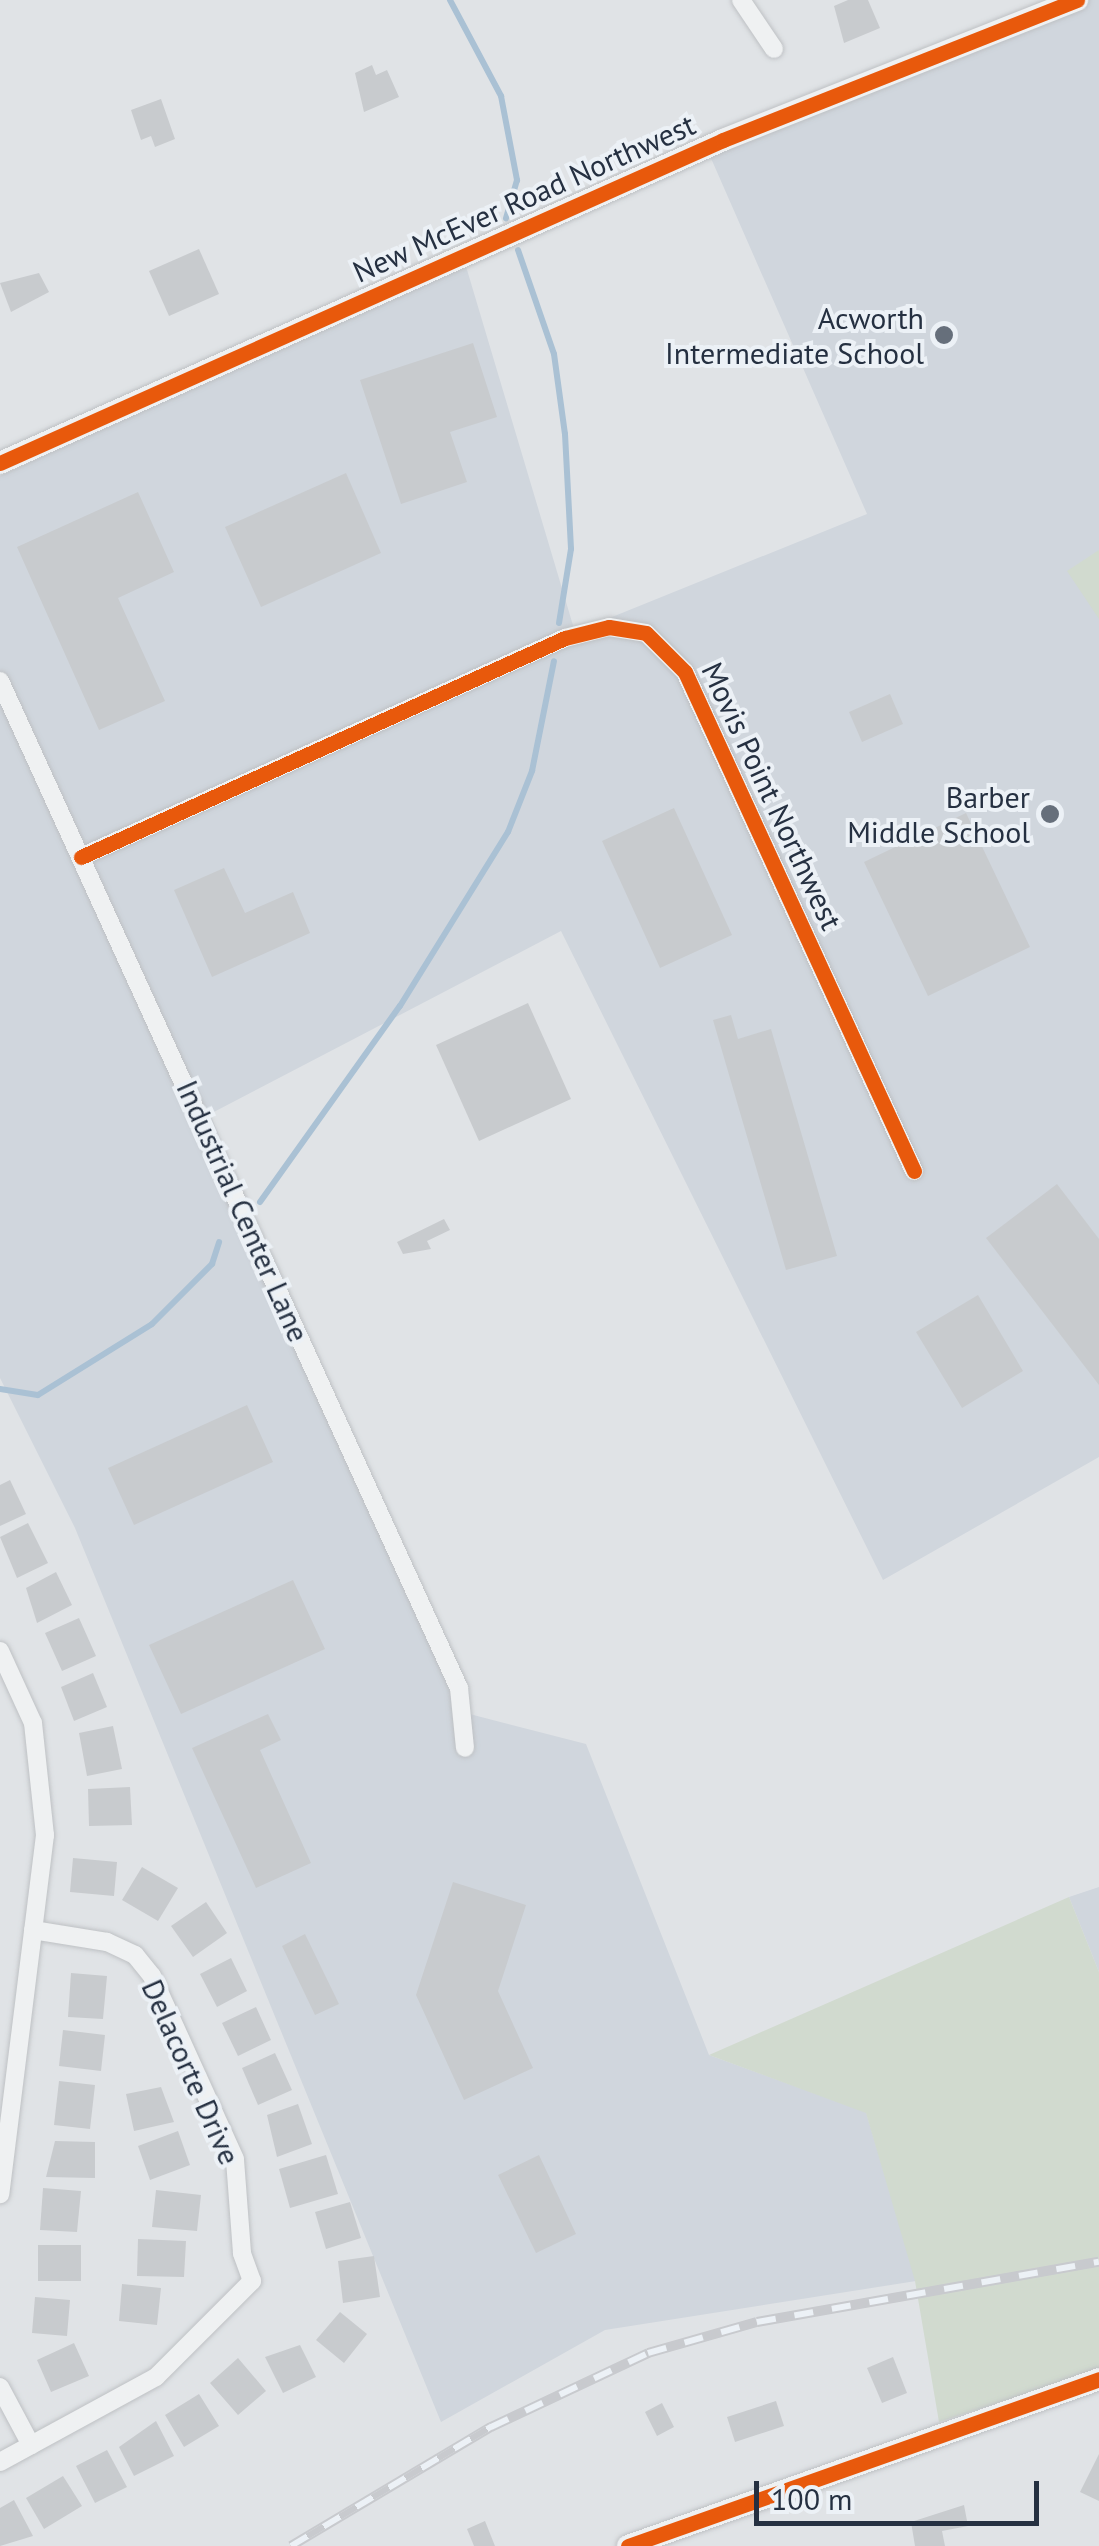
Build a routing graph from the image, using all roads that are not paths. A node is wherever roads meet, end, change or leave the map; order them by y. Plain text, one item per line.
1 (741, 0) edge
2 (1077, 0) edge
3 (774, 49) dead end
4 (0, 463) edge
5 (0, 680) edge
6 (82, 857) junction
7 (914, 1171) dead end
8 (0, 1651) edge
9 (465, 1748) dead end
10 (32, 1930) junction
11 (0, 2194) edge
12 (1099, 2379) edge
13 (0, 2387) edge
14 (31, 2444) junction
15 (0, 2462) edge
16 (628, 2546) edge

1 - 3 street
2 - 4 street, New McEver Road Northwest
5 - 6 street, Industrial Center Lane
6 - 7 street, Movis Point Northwest
6 - 9 street, Industrial Center Lane
8 - 10 street
10 - 11 street
10 - 14 street, Delacorte Drive
12 - 16 street
13 - 14 street
14 - 15 street, Delacorte Drive

